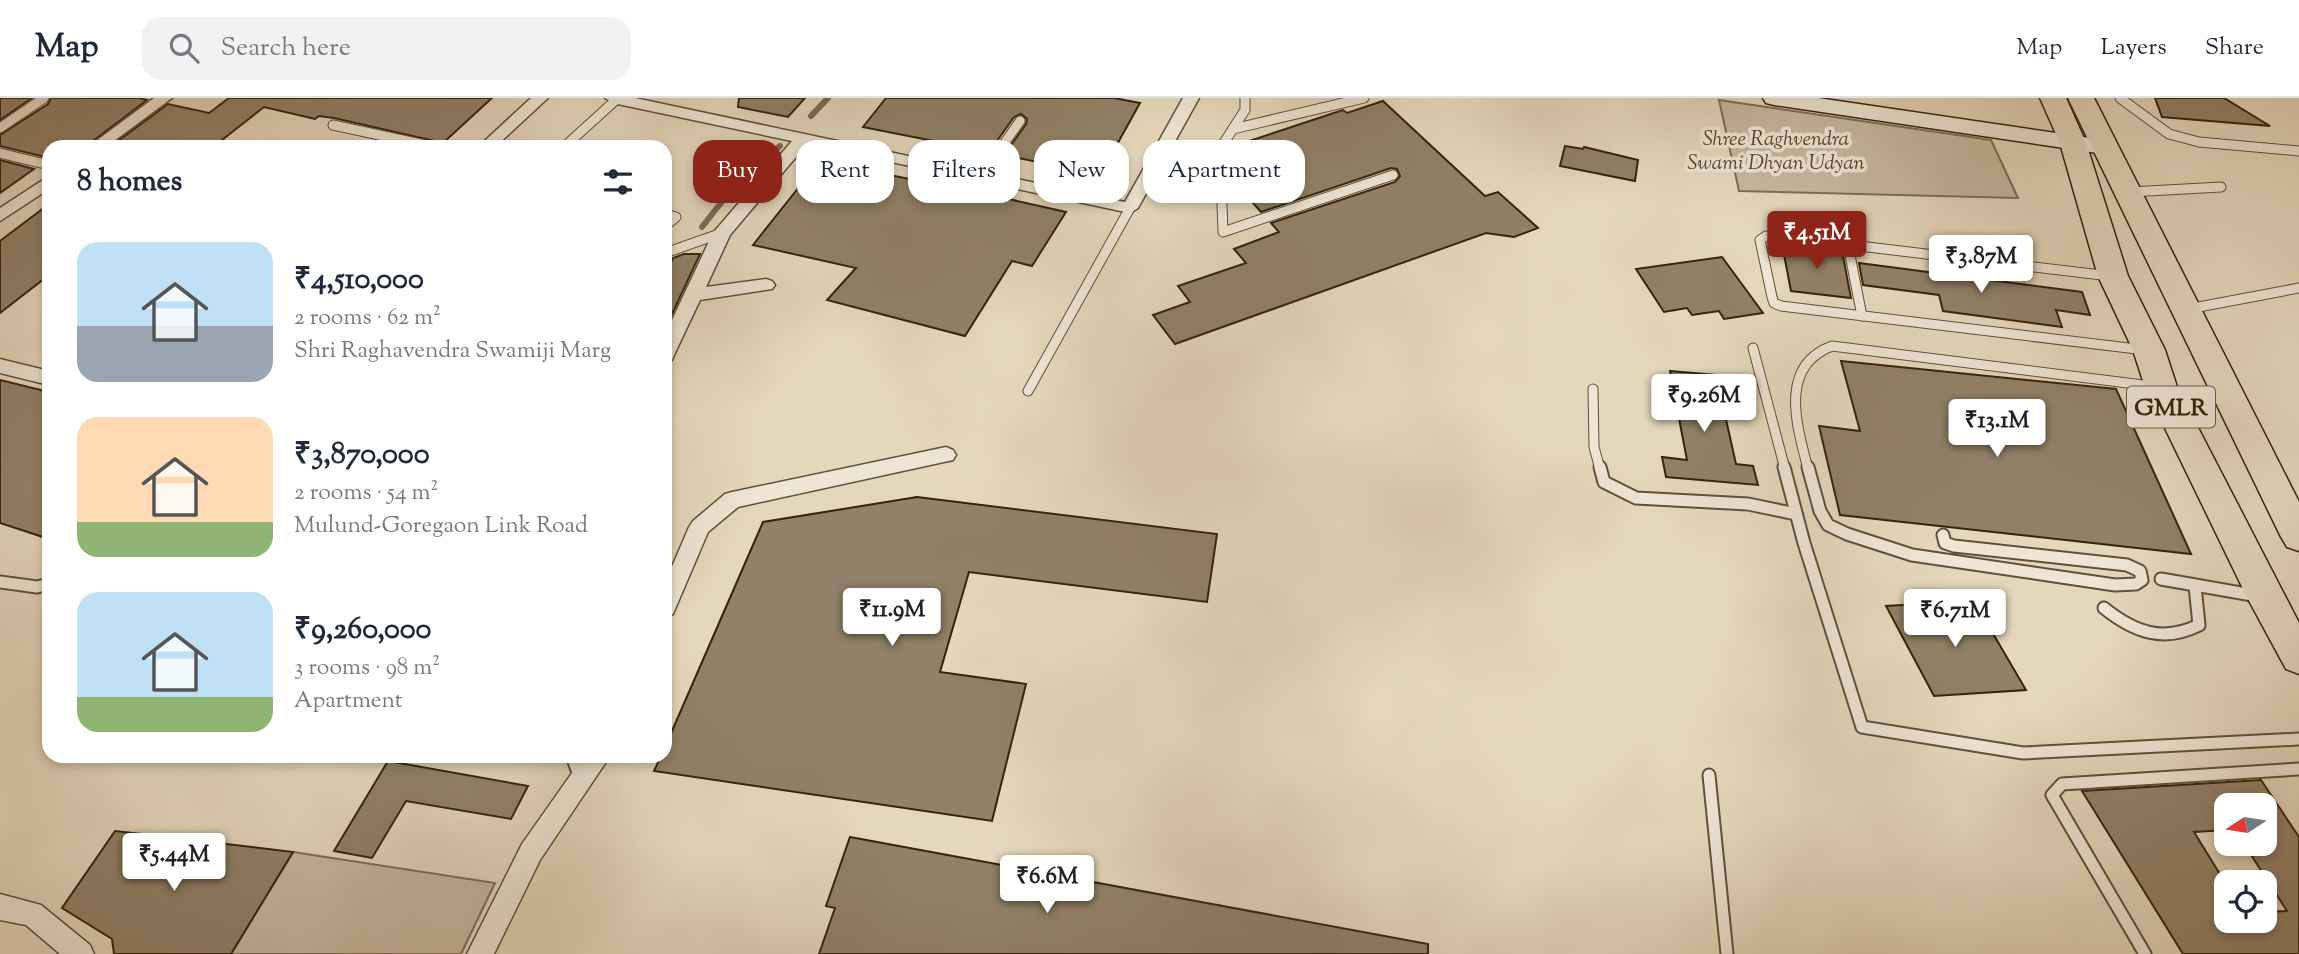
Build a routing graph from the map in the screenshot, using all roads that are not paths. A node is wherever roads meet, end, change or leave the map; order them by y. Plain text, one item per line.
1 (44, 98) edge
2 (164, 98) edge
3 (540, 98) edge
4 (615, 98) edge
5 (1191, 98) edge
6 (1245, 98) edge
7 (1364, 98) edge
8 (1774, 98) edge
9 (2053, 98) edge
10 (2081, 98) edge
11 (2120, 98) edge
12 (1867, 104) edge
13 (1020, 121) dead end
14 (333, 125) dead end
15 (0, 128) edge
16 (1233, 129) junction
17 (803, 137) junction
18 (2085, 138) junction
19 (106, 140) edge
20 (403, 140) edge
21 (494, 140) edge
22 (571, 140) edge
23 (1007, 140) edge
24 (2299, 151) edge
25 (0, 153) edge
26 (908, 160) edge
27 (42, 163) edge
28 (1394, 175) dead end
29 (1020, 184) edge
30 (42, 186) edge
31 (2221, 187) dead end
32 (2127, 192) junction
33 (1130, 208) junction
34 (0, 216) edge
35 (722, 233) junction
36 (1848, 245) junction
37 (672, 251) edge
38 (2113, 276) junction
39 (766, 285) dead end
40 (2299, 288) edge
41 (694, 295) junction
42 (2185, 310) junction
43 (1862, 316) junction
44 (672, 341) edge
45 (1753, 348) dead end
46 (2149, 350) junction
47 (0, 366) edge
48 (42, 376) edge
49 (2161, 387) junction
50 (1593, 389) dead end
51 (1028, 391) dead end
52 (946, 456) dead end
53 (1796, 514) junction
54 (1943, 535) dead end
55 (2299, 537) edge
56 (2161, 579) dead end
57 (0, 582) edge
58 (42, 586) edge
59 (2196, 586) junction
60 (672, 592) edge
61 (2265, 597) junction
62 (2104, 608) dead end
63 (2299, 658) edge
64 (2299, 739) edge
65 (575, 763) edge
66 (593, 763) edge
67 (2299, 769) edge
68 (1709, 775) dead end
69 (582, 780) junction
70 (4, 914) edge
71 (81, 954) edge
72 (480, 954) edge
73 (1727, 954) edge
74 (2146, 954) edge

1 - 15 lane
2 - 19 street
3 - 21 street
4 - 17 street
4 - 22 lane
5 - 33 street
6 - 16 lane
7 - 16 lane
8 - 12 street
9 - 18 main road, GMLR
10 - 18 main road, GMLR
11 - 24 lane
12 - 18 street
13 - 23 lane
14 - 20 lane
16 - 28 lane
17 - 26 street
17 - 35 street
18 - 32 main road, GMLR
18 - 38 main road, GMLR
25 - 27 lane
29 - 33 street
30 - 34 street
31 - 32 lane
32 - 42 main road, GMLR
33 - 51 lane
35 - 37 lane
35 - 41 street
36 - 38 lane
36 - 43 lane
36 - 43 lane
38 - 46 main road, GMLR
39 - 41 street
40 - 42 lane
41 - 44 street
42 - 55 main road, GMLR
43 - 46 lane
45 - 53 lane
46 - 49 main road, GMLR
47 - 48 street
49 - 54 lane
49 - 61 main road, GMLR
50 - 53 lane
52 - 60 street
53 - 64 lane
56 - 59 lane
57 - 58 lane
59 - 61 lane
59 - 62 lane
61 - 63 main road, GMLR
65 - 69 lane
66 - 69 street
67 - 74 lane
68 - 73 lane
69 - 72 street
70 - 71 street

